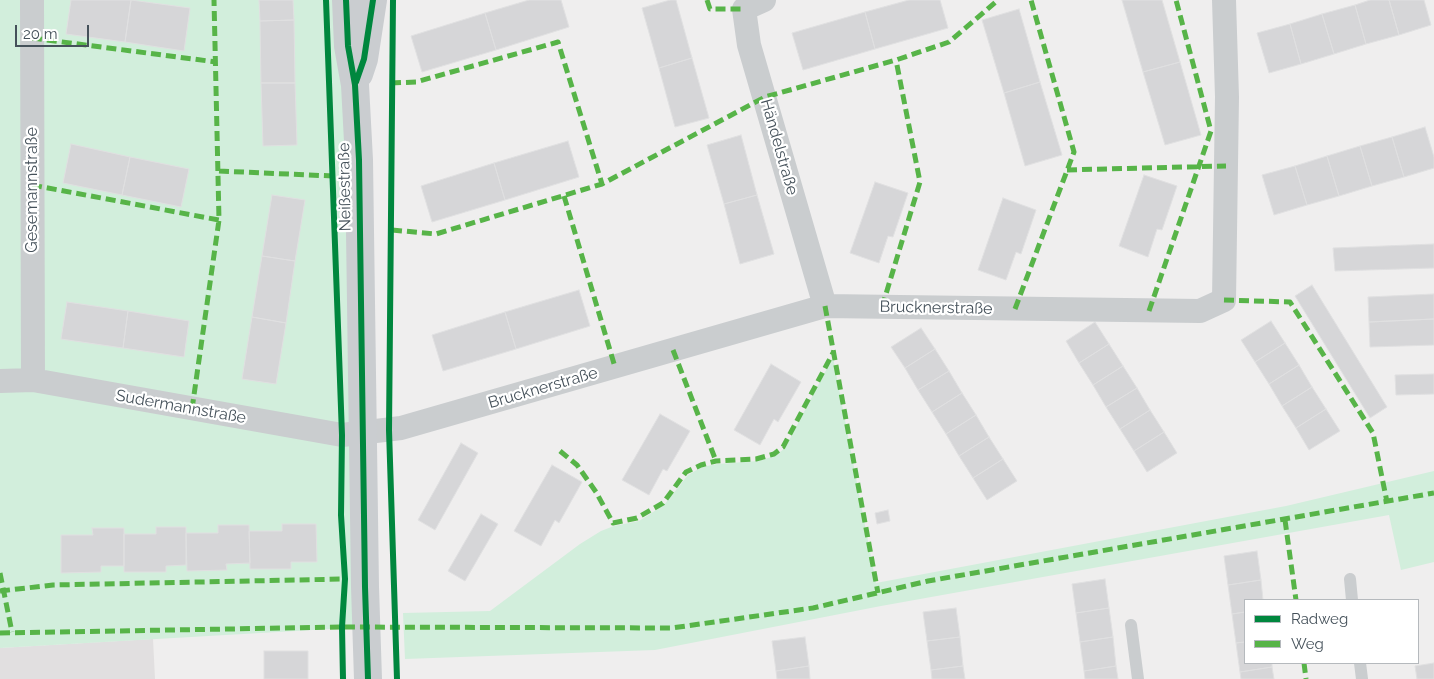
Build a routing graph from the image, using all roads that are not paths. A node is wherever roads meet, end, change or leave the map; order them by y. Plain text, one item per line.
1 (32, 0) edge
2 (346, 0) edge
3 (373, 0) edge
4 (764, 0) edge
5 (1224, 0) edge
6 (355, 85) junction
7 (826, 306) junction
8 (33, 380) junction
9 (0, 381) edge
10 (362, 433) junction
11 (1350, 579) dead end
12 (1352, 599) edge
13 (1131, 625) dead end
14 (1360, 664) edge
15 (368, 679) edge
16 (1138, 679) edge
17 (1362, 679) edge

1 - 8 street, Gesemannstraße
2 - 6 street, Neißestraße
3 - 6 street, Neißestraße
4 - 7 street, Händelstraße
5 - 7 street, Brucknerstraße
6 - 10 street, Neißestraße
7 - 10 street, Brucknerstraße
8 - 9 street, Sudermannstraße
8 - 10 street, Sudermannstraße
10 - 15 street, Neißestraße
11 - 12 lane
13 - 16 lane
14 - 17 lane

